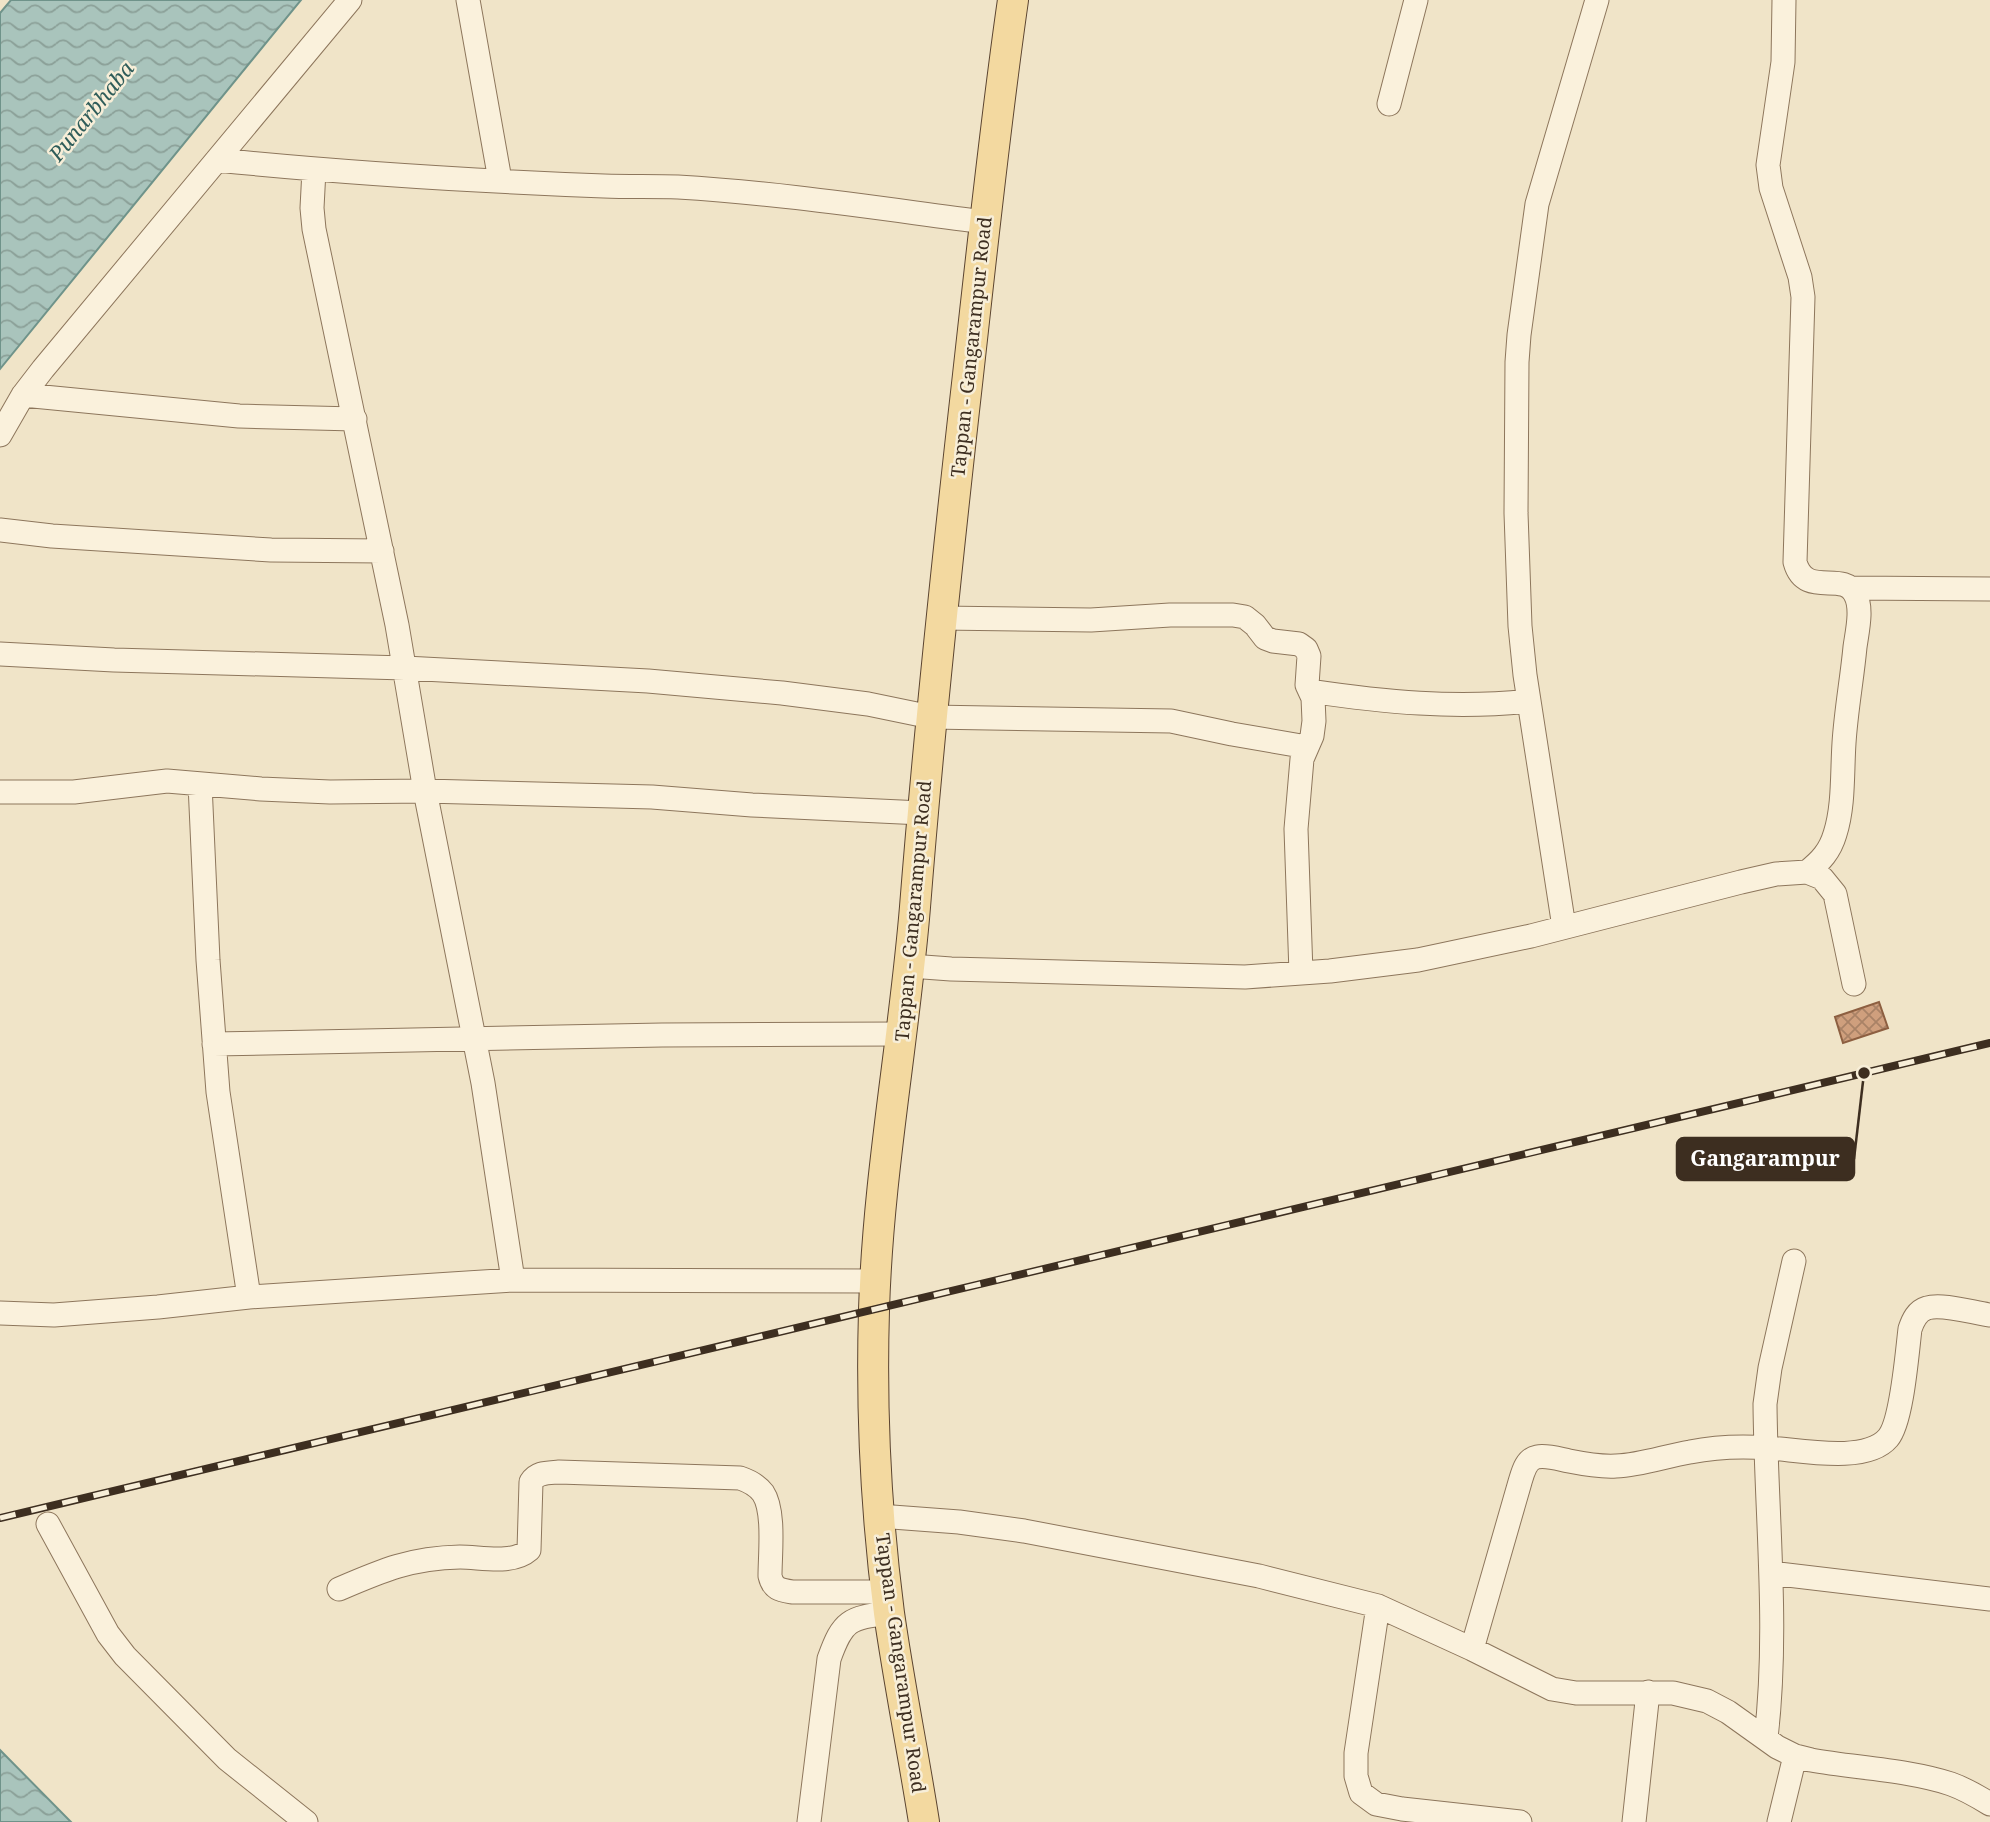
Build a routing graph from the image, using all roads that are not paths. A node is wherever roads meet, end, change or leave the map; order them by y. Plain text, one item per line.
1 (350, 0) edge
2 (468, 0) edge
3 (1013, 0) edge
4 (1416, 0) edge
5 (1597, 0) edge
6 (1784, 0) edge
7 (1389, 104) dead end
8 (217, 160) junction
9 (314, 170) junction
10 (500, 180) junction
11 (985, 222) junction
12 (23, 395) junction
13 (355, 419) junction
14 (0, 435) edge
15 (0, 530) edge
16 (382, 551) junction
17 (1850, 588) junction
18 (1990, 589) edge
19 (940, 618) junction
20 (0, 654) edge
21 (405, 668) junction
22 (1310, 691) junction
23 (1530, 701) junction
24 (931, 717) junction
25 (1307, 747) junction
26 (200, 784) junction
27 (425, 791) junction
28 (0, 792) edge
29 (922, 813) junction
30 (1807, 872) junction
31 (1564, 927) junction
32 (910, 966) junction
33 (1301, 973) junction
34 (1854, 985) dead end
35 (902, 1034) junction
36 (473, 1038) junction
37 (214, 1044) junction
38 (1794, 1261) dead end
39 (513, 1280) junction
40 (876, 1281) junction
41 (249, 1297) junction
42 (0, 1313) edge
43 (1990, 1315) edge
44 (1766, 1448) junction
45 (879, 1516) junction
46 (48, 1524) dead end
47 (1771, 1573) junction
48 (339, 1588) dead end
49 (1990, 1599) edge
50 (888, 1602) junction
51 (1378, 1606) junction
52 (1472, 1649) junction
53 (1648, 1692) junction
54 (1766, 1738) junction
55 (1795, 1756) junction
56 (1990, 1804) edge
57 (306, 1822) edge
58 (809, 1822) edge
59 (924, 1822) edge
60 (1520, 1822) edge
61 (1634, 1822) edge
62 (1779, 1822) edge

1 - 8 street
2 - 10 street
3 - 11 main road, Tappan - Gangarampur Road
4 - 7 street
5 - 23 street
6 - 17 street
8 - 9 street
8 - 12 street
9 - 10 street
9 - 13 street
10 - 11 street
11 - 19 main road, Tappan - Gangarampur Road
12 - 13 street
12 - 14 street
13 - 16 street
15 - 16 street
16 - 21 street
17 - 18 street
17 - 30 street
19 - 22 street
19 - 24 main road, Tappan - Gangarampur Road
20 - 21 street
21 - 24 street
21 - 27 street
22 - 23 street
22 - 25 street
23 - 31 street
24 - 25 street
24 - 29 main road, Tappan - Gangarampur Road
25 - 33 street
26 - 27 street
26 - 28 street
26 - 37 street
27 - 29 street
27 - 36 street
29 - 32 main road, Tappan - Gangarampur Road
30 - 31 street
30 - 34 street
31 - 33 street
32 - 33 street
32 - 35 main road, Tappan - Gangarampur Road
35 - 36 street
35 - 40 main road, Tappan - Gangarampur Road
36 - 37 street
36 - 39 street
37 - 41 street
38 - 44 street
39 - 40 street
39 - 41 street
40 - 45 main road, Tappan - Gangarampur Road
41 - 42 street
43 - 44 street
44 - 47 street
44 - 52 street
45 - 50 main road, Tappan - Gangarampur Road
45 - 51 street
46 - 57 street
47 - 49 street
47 - 54 street
48 - 50 street
50 - 58 street
50 - 59 main road, Tappan - Gangarampur Road
51 - 52 street
51 - 60 street
52 - 53 street
53 - 54 street
53 - 61 street
54 - 55 street
55 - 56 street
55 - 62 street

